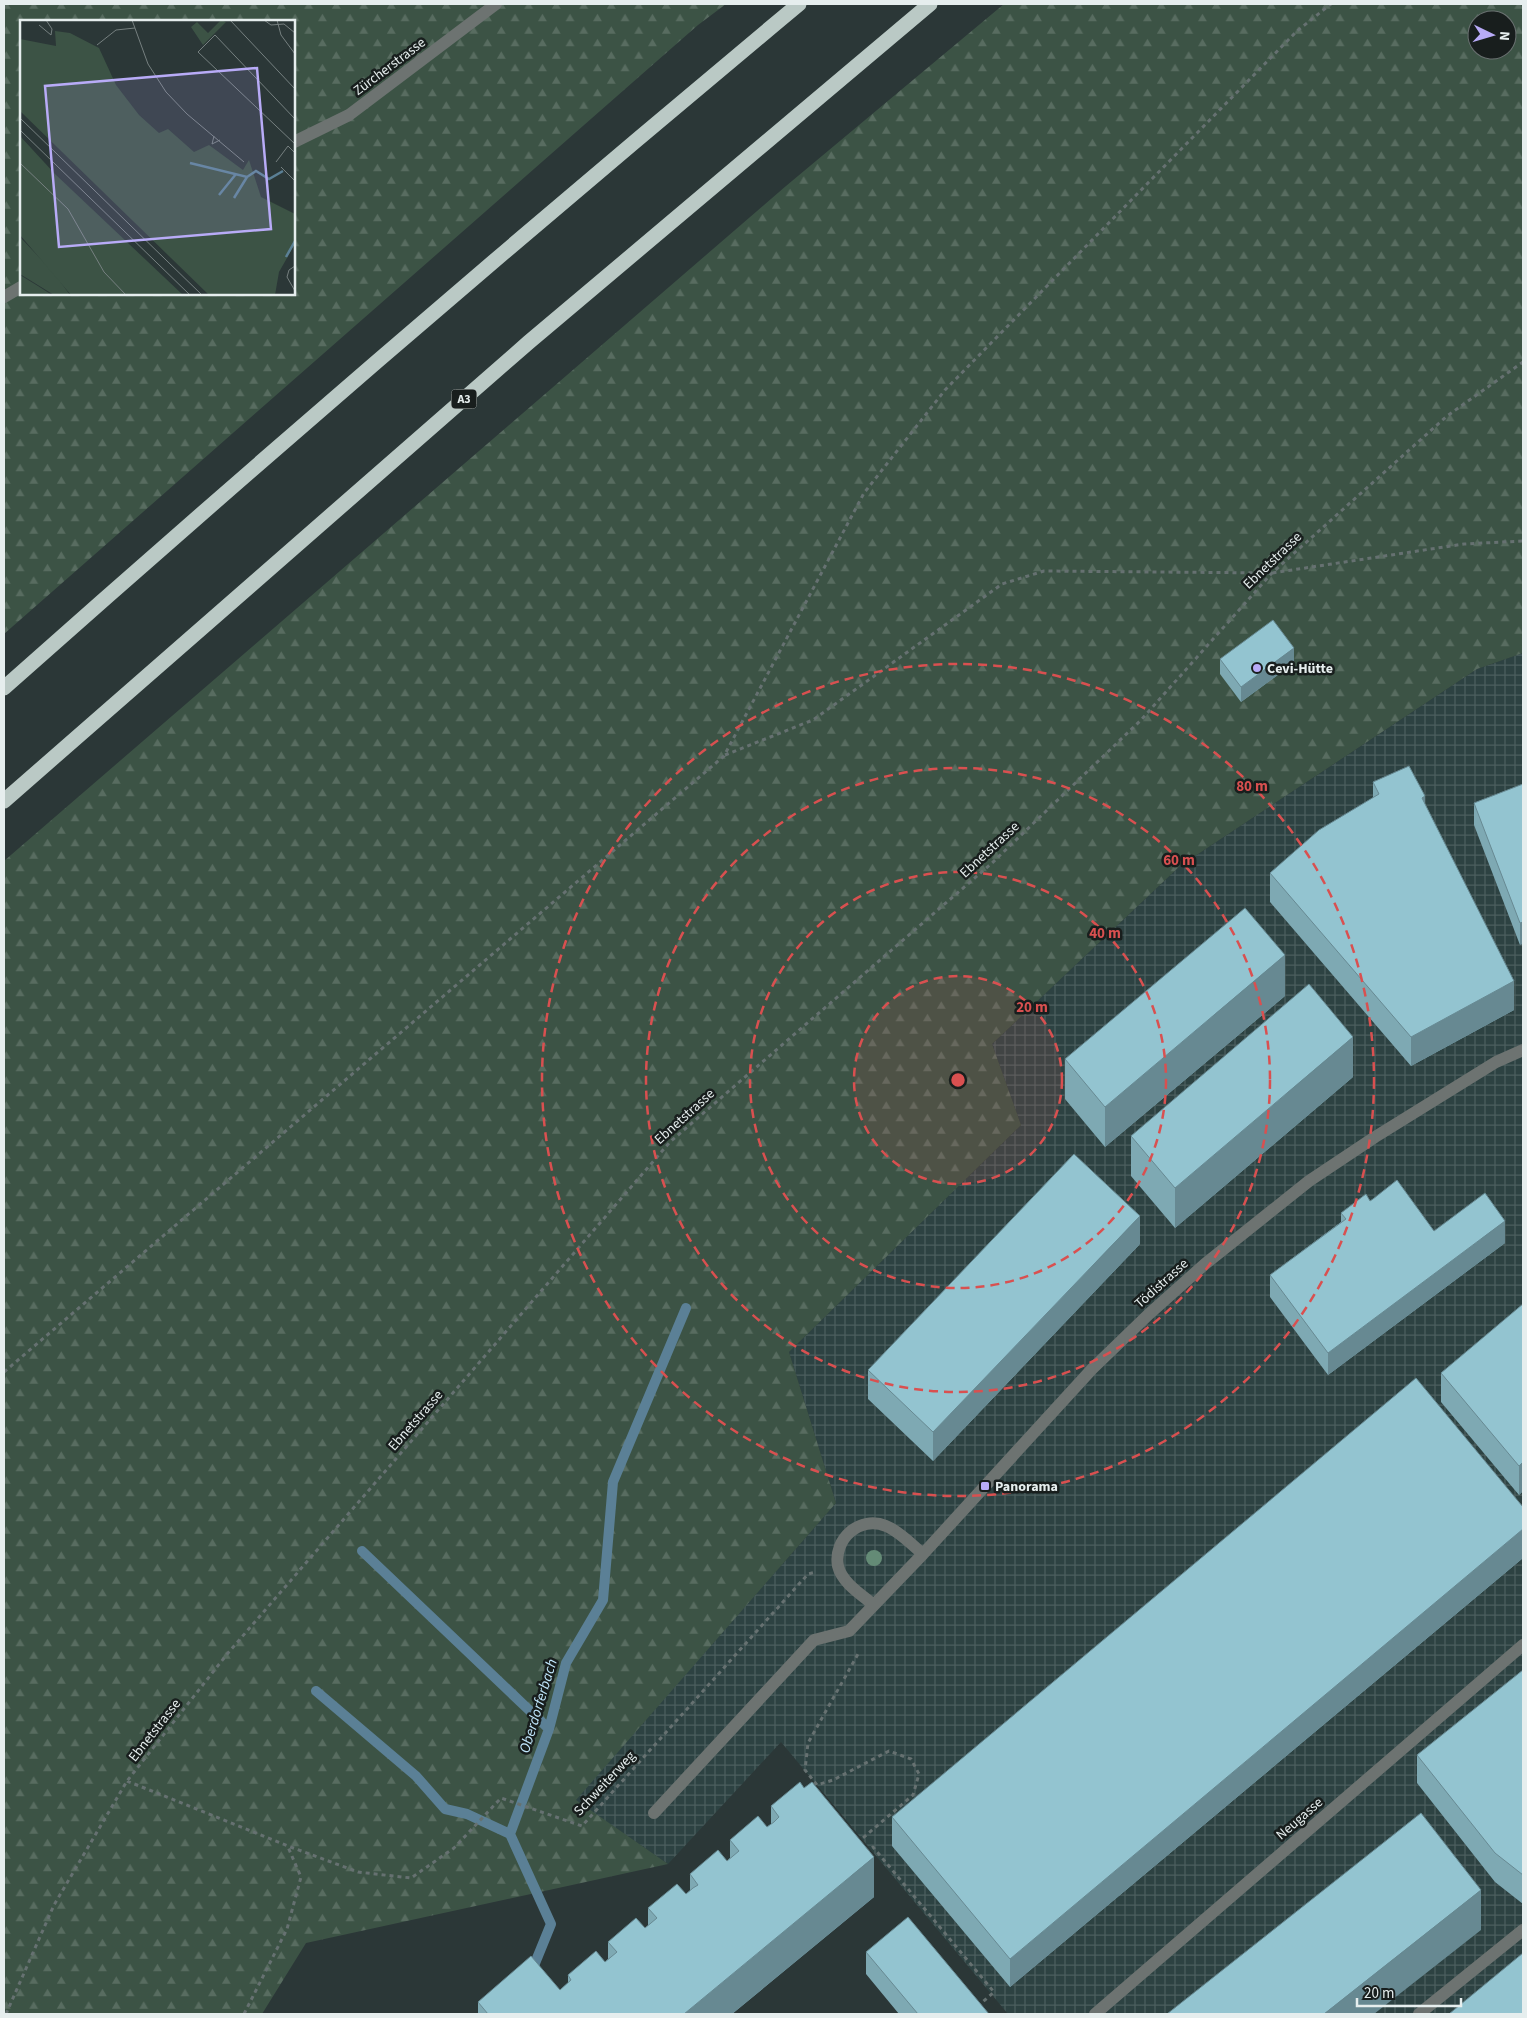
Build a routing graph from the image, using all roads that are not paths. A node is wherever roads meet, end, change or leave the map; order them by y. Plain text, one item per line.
1 (496, 4) edge
2 (798, 4) edge
3 (930, 4) edge
4 (295, 142) edge
5 (20, 288) edge
6 (4, 297) edge
7 (4, 688) edge
8 (4, 801) edge
9 (1523, 1050) edge
10 (923, 1554) junction
11 (874, 1605) junction
12 (1523, 1645) edge
13 (654, 1812) dead end
14 (1523, 1930) edge
15 (1097, 2012) edge
16 (1419, 2014) edge

1 - 4 street, Zürcherstrasse
2 - 7 highway
3 - 8 highway, A3
5 - 6 street
9 - 10 street, Tödistrasse
10 - 11 street, Tödistrasse
10 - 11 street
11 - 13 street, Tödistrasse
12 - 15 street, Neugasse
14 - 16 street

